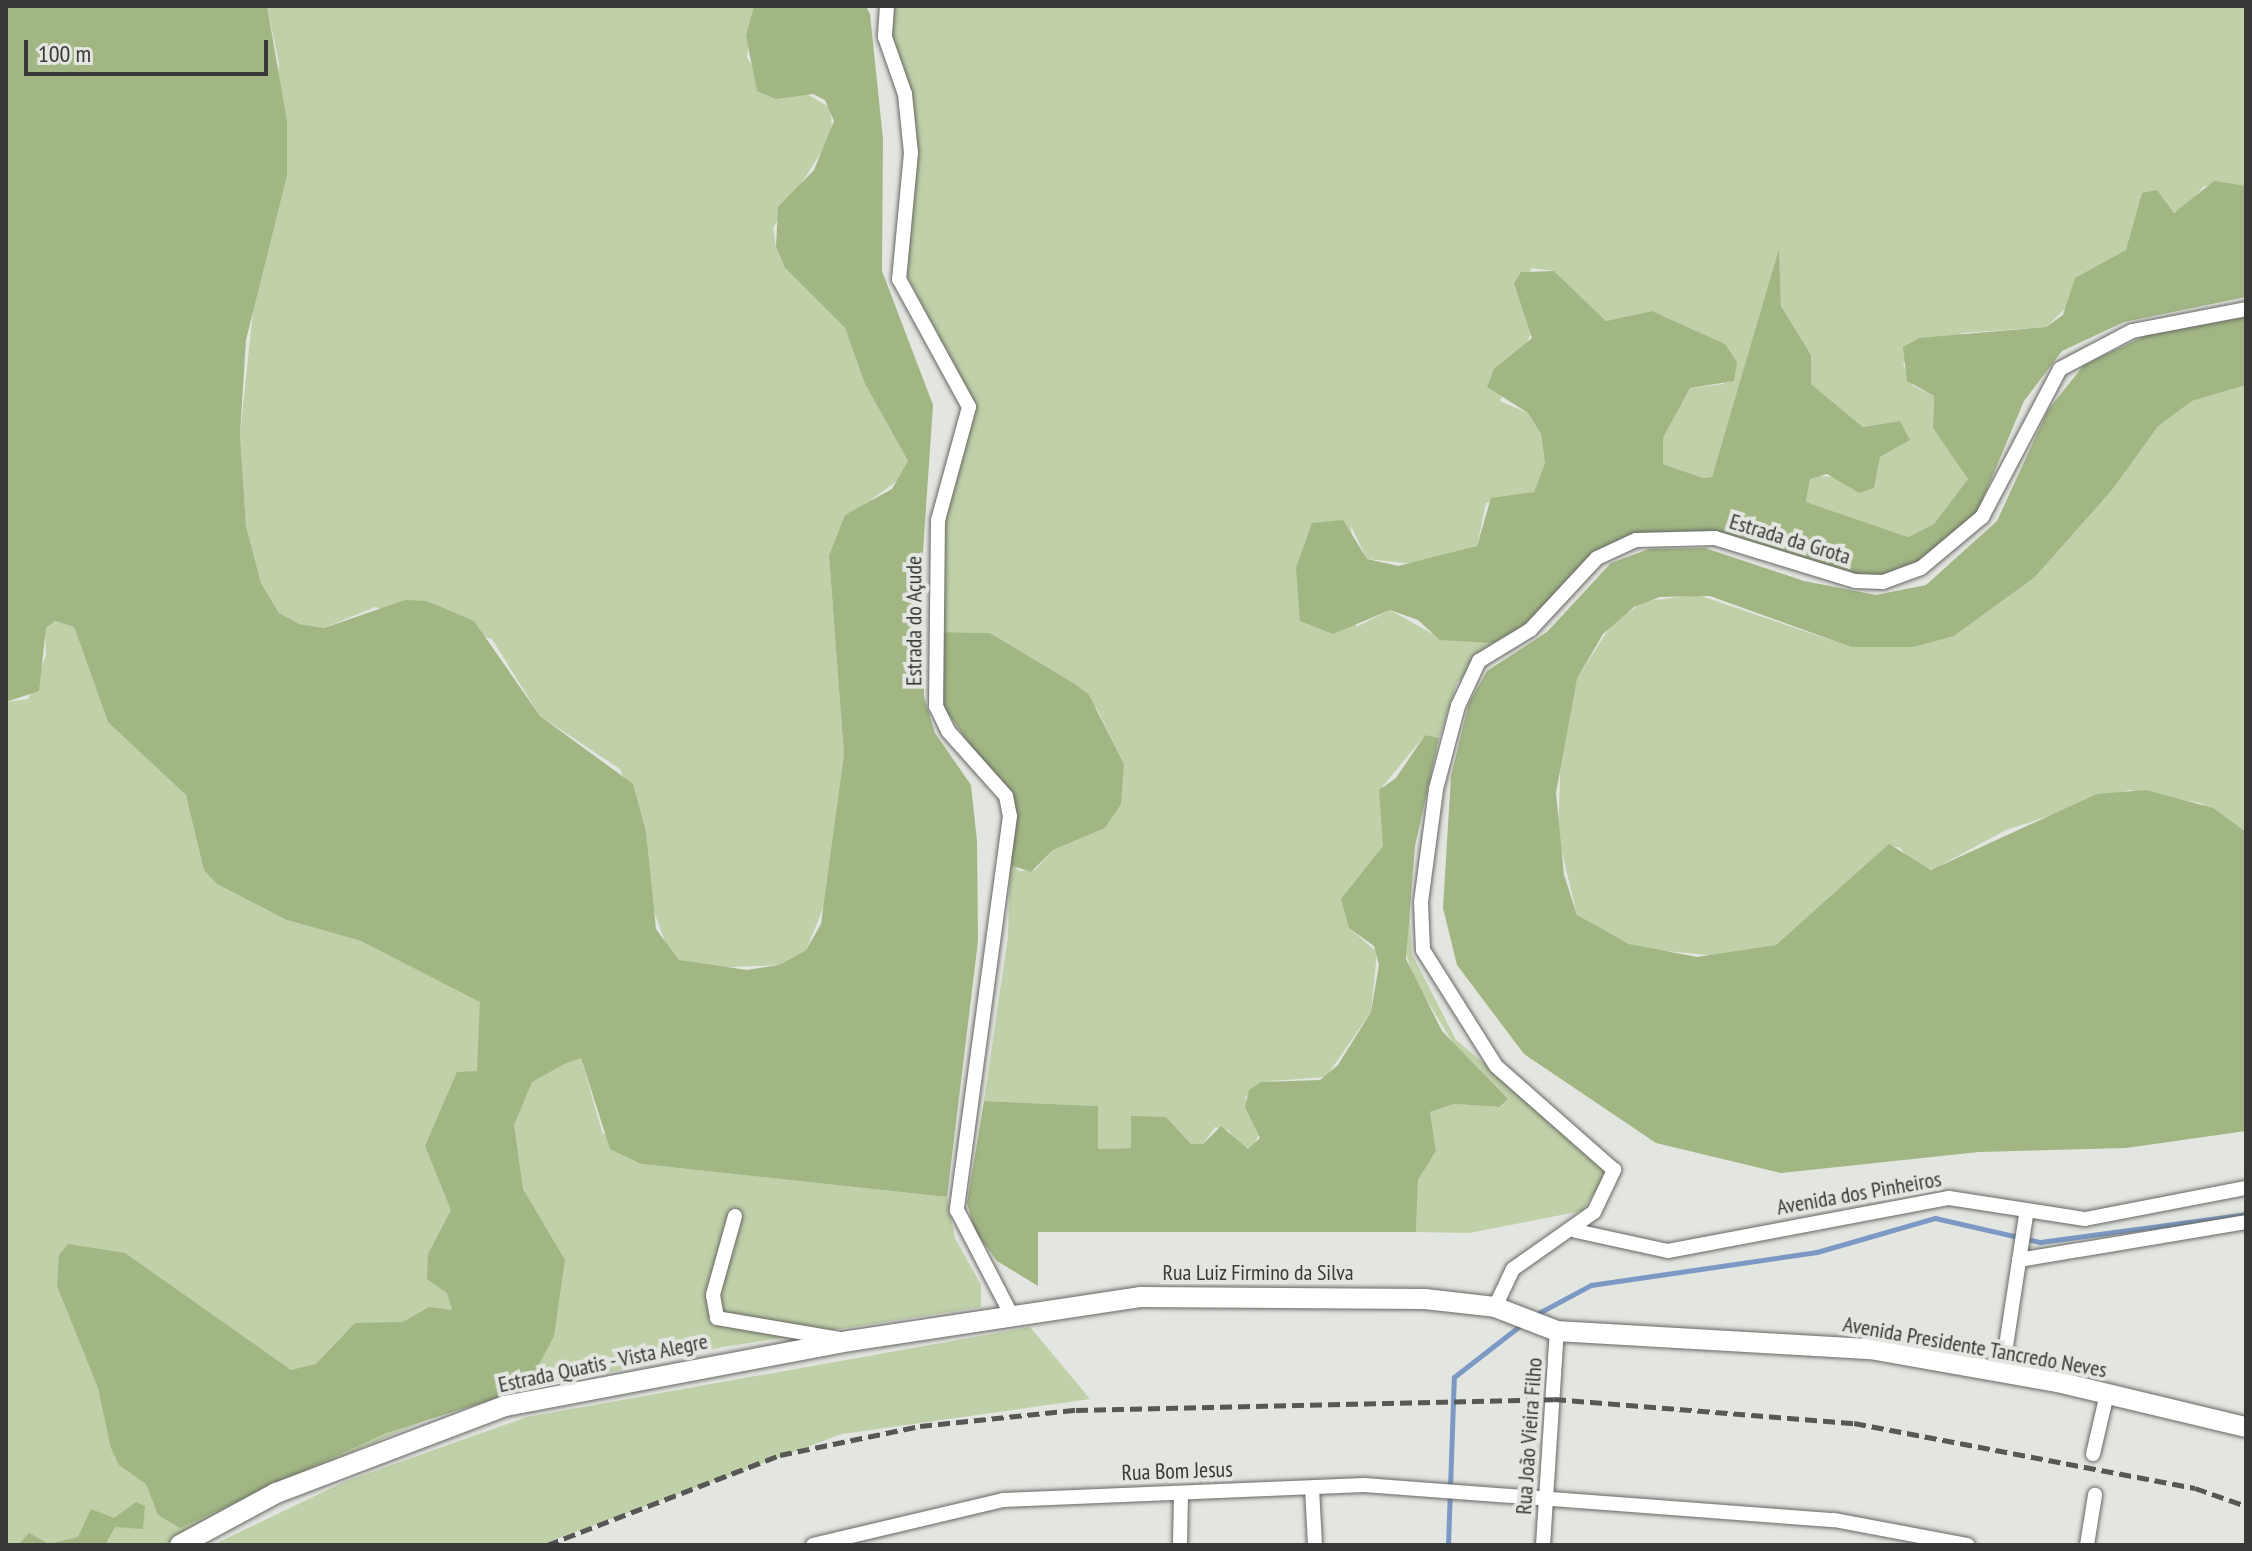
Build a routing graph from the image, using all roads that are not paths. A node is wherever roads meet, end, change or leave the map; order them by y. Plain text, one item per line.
1 (887, 6) edge
2 (2246, 309) edge
3 (2246, 1188) edge
4 (735, 1216) dead end
5 (2025, 1220) junction
6 (2246, 1222) edge
7 (1576, 1231) junction
8 (2020, 1254) junction
9 (1500, 1309) junction
10 (1012, 1316) junction
11 (1554, 1330) junction
12 (849, 1341) junction
13 (2002, 1372) junction
14 (2107, 1394) junction
15 (2246, 1427) edge
16 (2093, 1454) dead end
17 (1312, 1488) junction
18 (1181, 1493) junction
19 (2095, 1495) dead end
20 (1547, 1498) junction
21 (180, 1545) edge
22 (813, 1545) edge
23 (1180, 1545) edge
24 (1315, 1545) edge
25 (1543, 1545) edge
26 (1968, 1545) edge
27 (2087, 1545) edge

1 - 10 street, Estrada do Açude
2 - 7 street, Estrada da Grota
3 - 5 street, Avenida dos Pinheiros
4 - 12 street
5 - 7 street, Avenida dos Pinheiros
5 - 8 street
6 - 8 street
7 - 9 street
8 - 13 street
9 - 10 street, Rua Luiz Firmino da Silva
9 - 11 street, Avenida Presidente Tancredo Neves
10 - 12 street, Estrada Quatis - Vista Alegre
11 - 13 street, Avenida Presidente Tancredo Neves
11 - 20 street, Rua João Vieira Filho
12 - 21 street, Estrada Quatis - Vista Alegre
13 - 14 street, Avenida Presidente Tancredo Neves
14 - 15 street, Avenida Presidente Tancredo Neves
14 - 16 street
17 - 18 street, Rua Bom Jesus
17 - 20 street, Rua Bom Jesus
17 - 24 street
18 - 22 street, Rua Bom Jesus
18 - 23 street
19 - 27 street
20 - 25 street, Rua João Vieira Filho
20 - 26 street, Rua Bom Jesus

